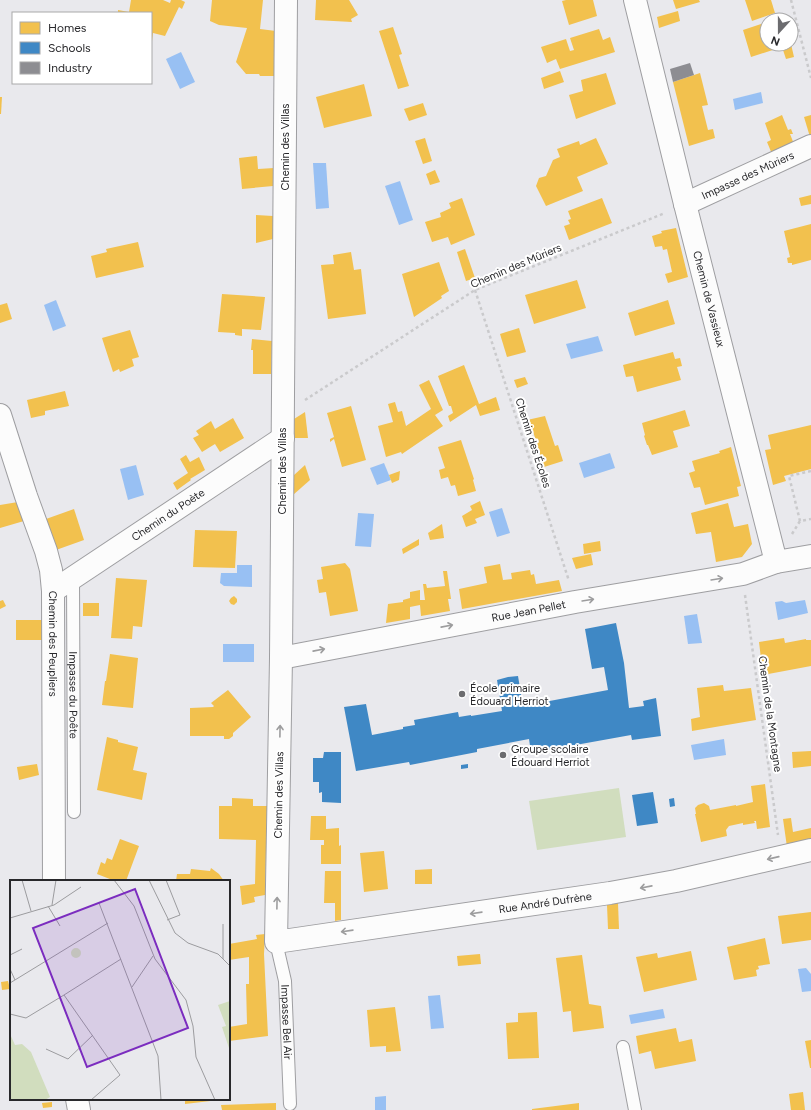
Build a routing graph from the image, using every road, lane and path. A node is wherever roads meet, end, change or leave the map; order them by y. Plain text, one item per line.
1 (286, 0) edge
2 (635, 0) edge
3 (791, 0) edge
4 (811, 78) edge
5 (811, 146) edge
6 (685, 204) junction
7 (475, 290) junction
8 (283, 414) junction
9 (0, 415) edge
10 (283, 438) junction
11 (811, 471) edge
12 (811, 519) edge
13 (800, 521) junction
14 (792, 534) dead end
15 (811, 556) edge
16 (776, 562) junction
17 (743, 574) junction
18 (72, 578) junction
19 (53, 591) junction
20 (575, 602) junction
21 (281, 658) junction
22 (74, 812) dead end
23 (811, 850) edge
24 (781, 857) junction
25 (54, 880) edge
26 (276, 942) junction
27 (623, 1047) dead end
28 (77, 1100) edge
29 (290, 1104) dead end
30 (79, 1110) edge
31 (635, 1110) edge

1 - 8 street, Chemin des Villas
2 - 6 street, Chemin de Vassieux
3 - 4 path
5 - 6 street, Impasse des Mûriers
6 - 7 path, Chemin des Mûriers
6 - 16 street, Chemin de Vassieux
7 - 8 path, Chemin des Mûriers
7 - 20 path, Chemin des Écoles
8 - 10 street, Chemin des Villas
9 - 19 street, Chemin des Peupliers
10 - 18 street, Chemin du Poète
10 - 21 street, Chemin des Villas
11 - 13 path
12 - 13 path
13 - 14 path
15 - 16 street
16 - 17 street, Rue Jean Pellet
20 -> 17 street, Rue Jean Pellet
17 - 24 path, Chemin de la Montagne
18 - 19 street, Chemin du Poète
18 - 22 lane, Impasse du Poête
19 - 25 street, Chemin des Peupliers
21 -> 20 street, Rue Jean Pellet
26 -> 21 street, Chemin des Villas
23 - 24 street, Rue André Dufrène
24 -> 26 street, Rue André Dufrène
26 - 29 lane, Impasse Bel Air
27 - 31 lane
28 - 30 street

